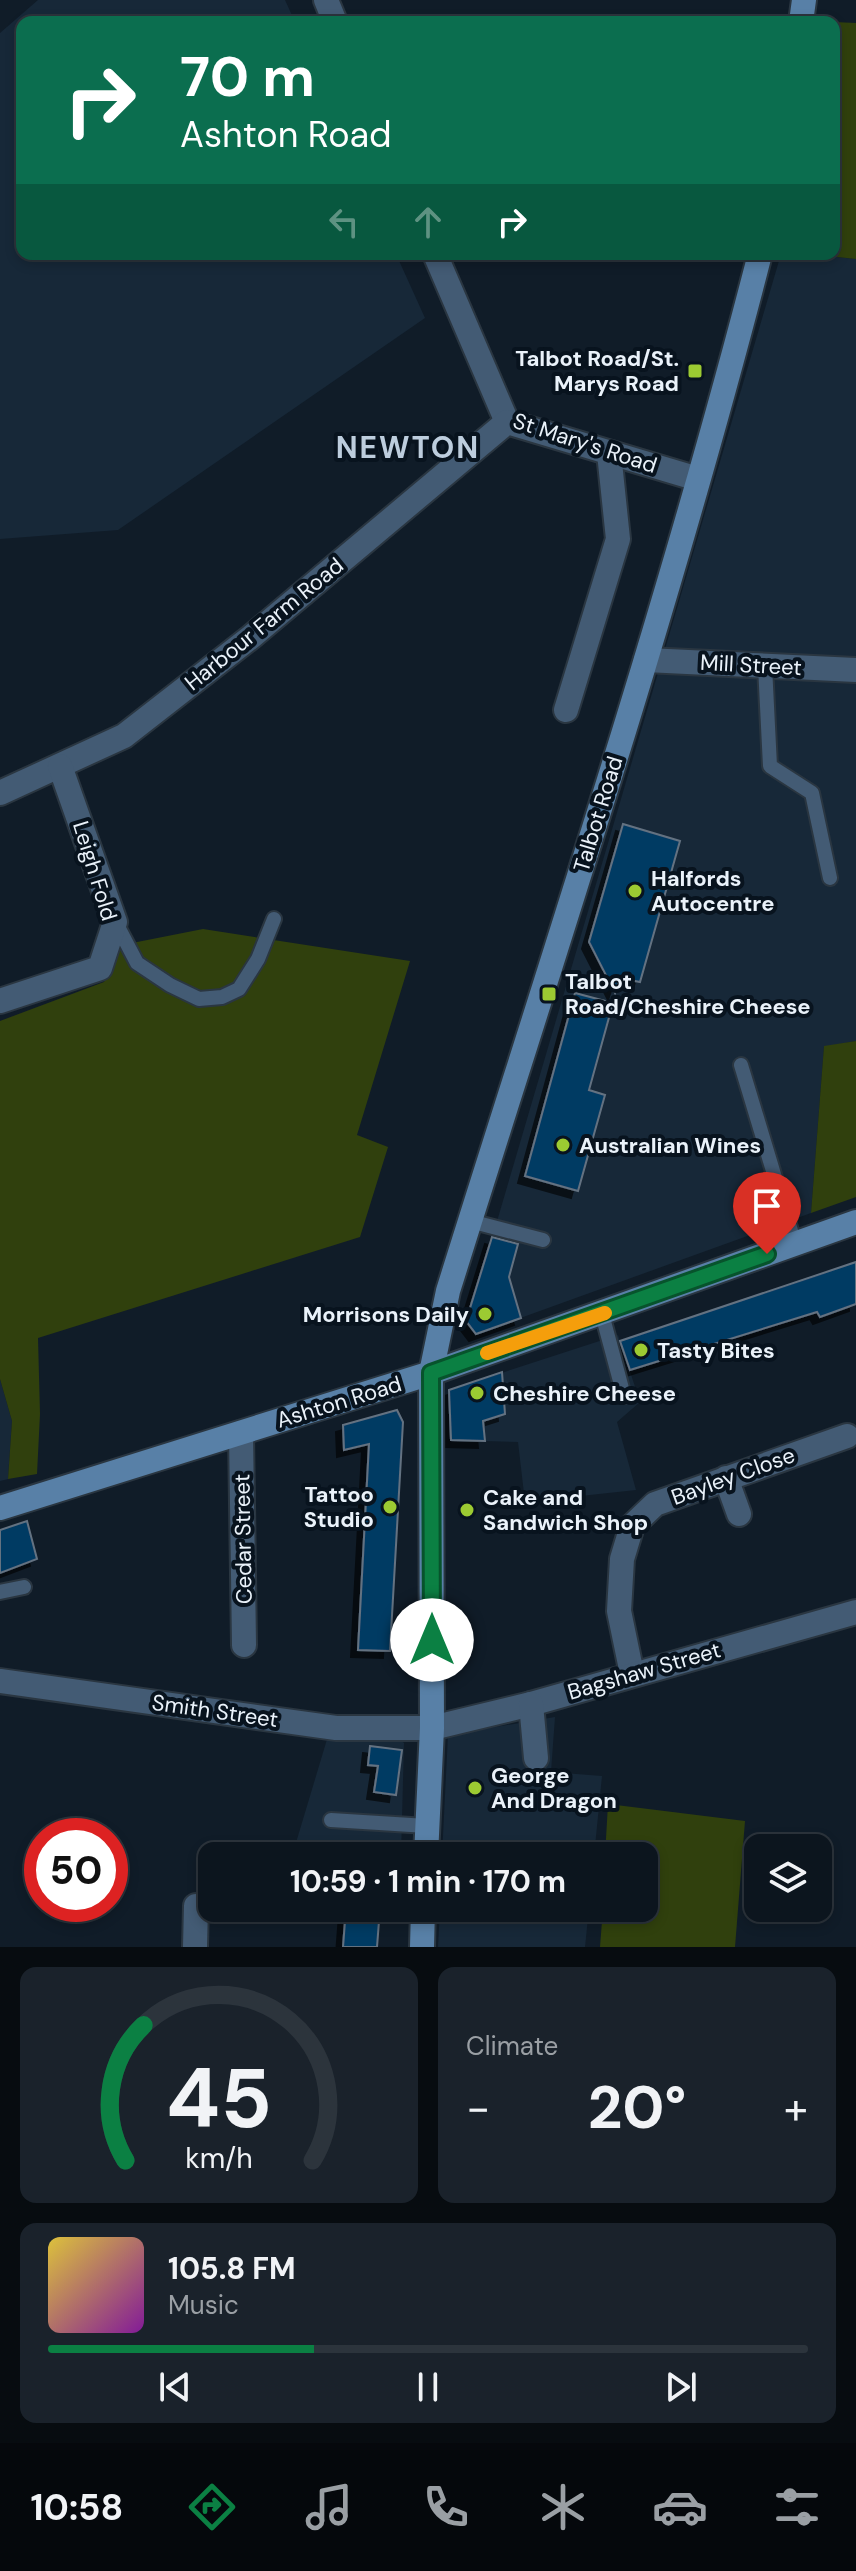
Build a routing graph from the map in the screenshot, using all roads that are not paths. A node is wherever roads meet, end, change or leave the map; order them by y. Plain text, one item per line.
1 (438, 260) edge
2 (758, 260) edge
3 (507, 422) junction
4 (609, 453) junction
5 (698, 479) junction
6 (646, 660) junction
7 (765, 666) junction
8 (856, 670) edge
9 (566, 710) dead end
10 (60, 766) junction
11 (0, 793) edge
12 (830, 878) dead end
13 (274, 919) dead end
14 (115, 922) junction
15 (0, 1001) edge
16 (741, 1065) dead end
17 (470, 1221) junction
18 (856, 1222) edge
19 (543, 1240) dead end
20 (795, 1244) junction
21 (602, 1314) junction
22 (431, 1373) junction
23 (624, 1396) dead end
24 (241, 1433) junction
25 (847, 1436) dead end
26 (726, 1478) junction
27 (0, 1508) edge
28 (739, 1514) dead end
29 (24, 1587) dead end
30 (0, 1592) edge
31 (856, 1612) edge
32 (244, 1645) dead end
33 (632, 1674) junction
34 (0, 1681) edge
35 (531, 1704) junction
36 (432, 1728) junction
37 (536, 1758) dead end
38 (331, 1820) dead end
39 (427, 1826) junction
40 (426, 1842) edge
41 (196, 1906) dead end
42 (423, 1922) edge
43 (195, 1947) edge
44 (422, 1947) edge

1 - 3 street, St Mary's Road
2 - 5 street, Talbot Road
3 - 4 street, St Mary's Road
3 - 10 street, Harbour Farm Road
4 - 5 street, St Mary's Road
4 - 9 street
5 - 6 street, Talbot Road
6 - 7 street, Mill Street
6 - 17 street, Talbot Road
7 - 8 street, Mill Street
7 - 12 lane
10 - 11 street, Harbour Farm Road
10 - 14 street, Leigh Fold
13 - 14 lane
14 - 15 street, Leigh Fold
16 - 20 lane
17 - 19 lane
17 - 22 street, Talbot Road
18 - 20 street, Ashton Road
20 - 21 street, Ashton Road
21 - 22 street, Ashton Road
21 - 23 lane
22 - 24 street, Ashton Road
22 - 36 street, Talbot Road
24 - 27 street, Ashton Road
24 - 32 street, Cedar Street
25 - 26 street, Bayley Close
26 - 28 street
26 - 33 street, Bayley Close
29 - 30 lane
31 - 33 street, Bagshaw Street
33 - 35 street, Bagshaw Street
34 - 36 street, Smith Street
35 - 36 street, Bagshaw Street
35 - 37 street
36 - 39 street, Talbot Road
38 - 39 lane
39 - 40 street, Talbot Road
41 - 43 street
42 - 44 street

